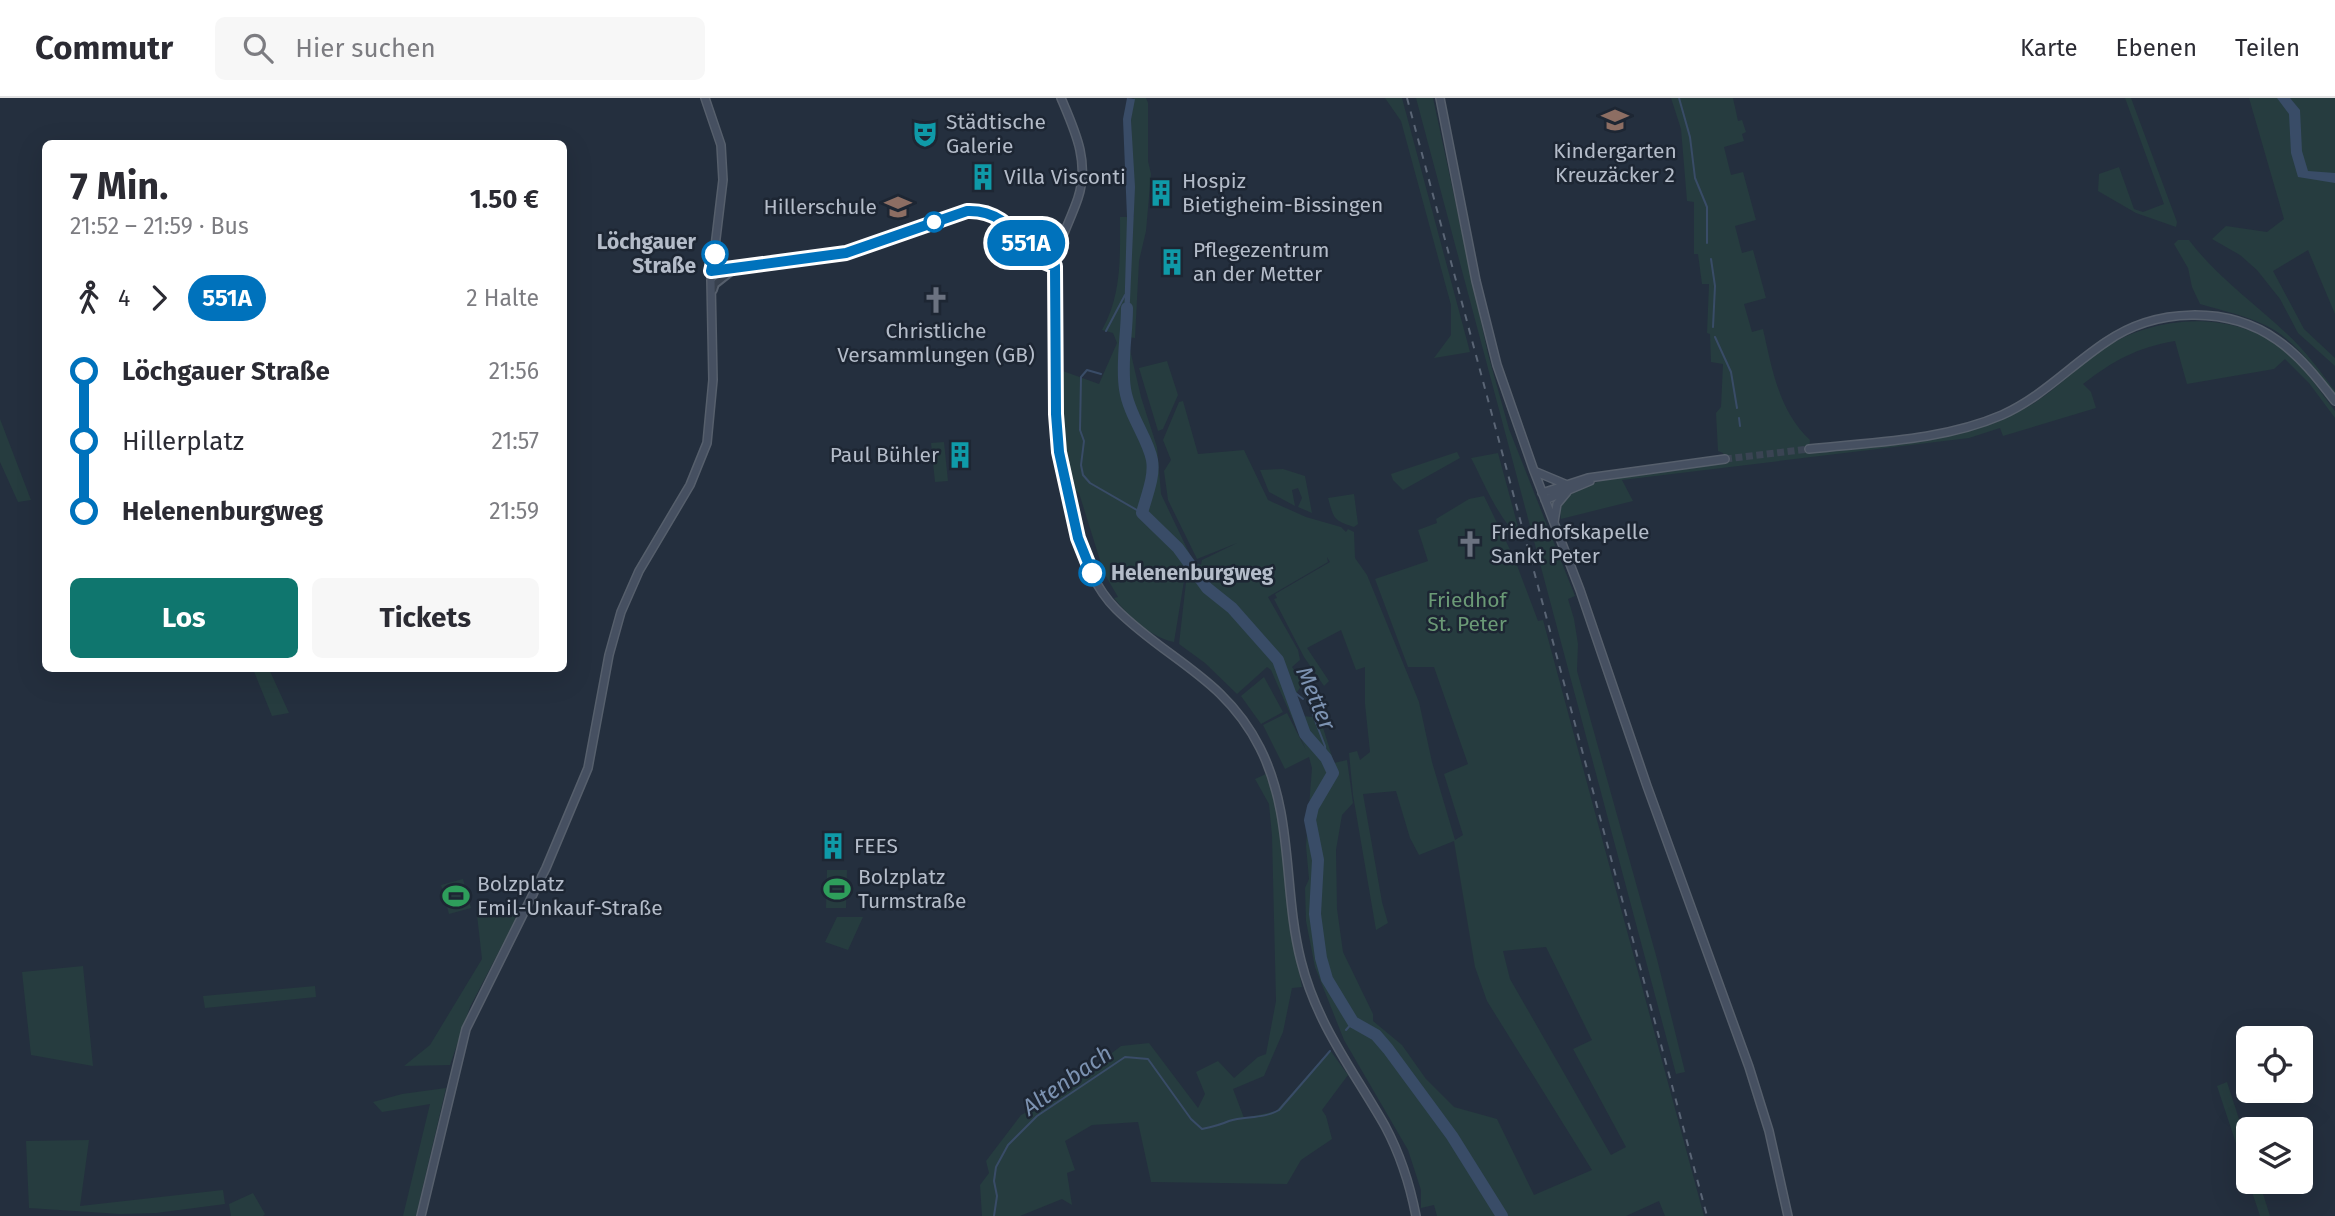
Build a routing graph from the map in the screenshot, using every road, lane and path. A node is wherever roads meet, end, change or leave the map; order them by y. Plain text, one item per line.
1 (705, 98) edge
2 (1061, 98) edge
3 (1440, 98) edge
4 (1028, 246) junction
5 (1056, 256) junction
6 (1055, 266) junction
7 (734, 270) junction
8 (711, 271) junction
9 (710, 299) junction
10 (2335, 401) edge
11 (1809, 449) tunnel mouth
12 (1725, 459) tunnel mouth
13 (1534, 471) junction
14 (1566, 487) junction
15 (1544, 497) junction
16 (1554, 523) junction
17 (421, 1216) edge
18 (1416, 1216) edge
19 (1788, 1216) edge

1 - 8 main road
2 - 5 main road
3 - 13 main road
4 - 5 street
4 - 6 street
4 - 7 street
5 - 6 main road
6 - 18 main road
7 - 8 street
7 - 9 street
8 - 9 main road
9 - 17 main road
10 - 11 main road
12 - 14 main road
13 - 14 main road
13 - 15 main road
14 - 15 main road
14 - 16 main road
15 - 16 main road
16 - 19 main road

